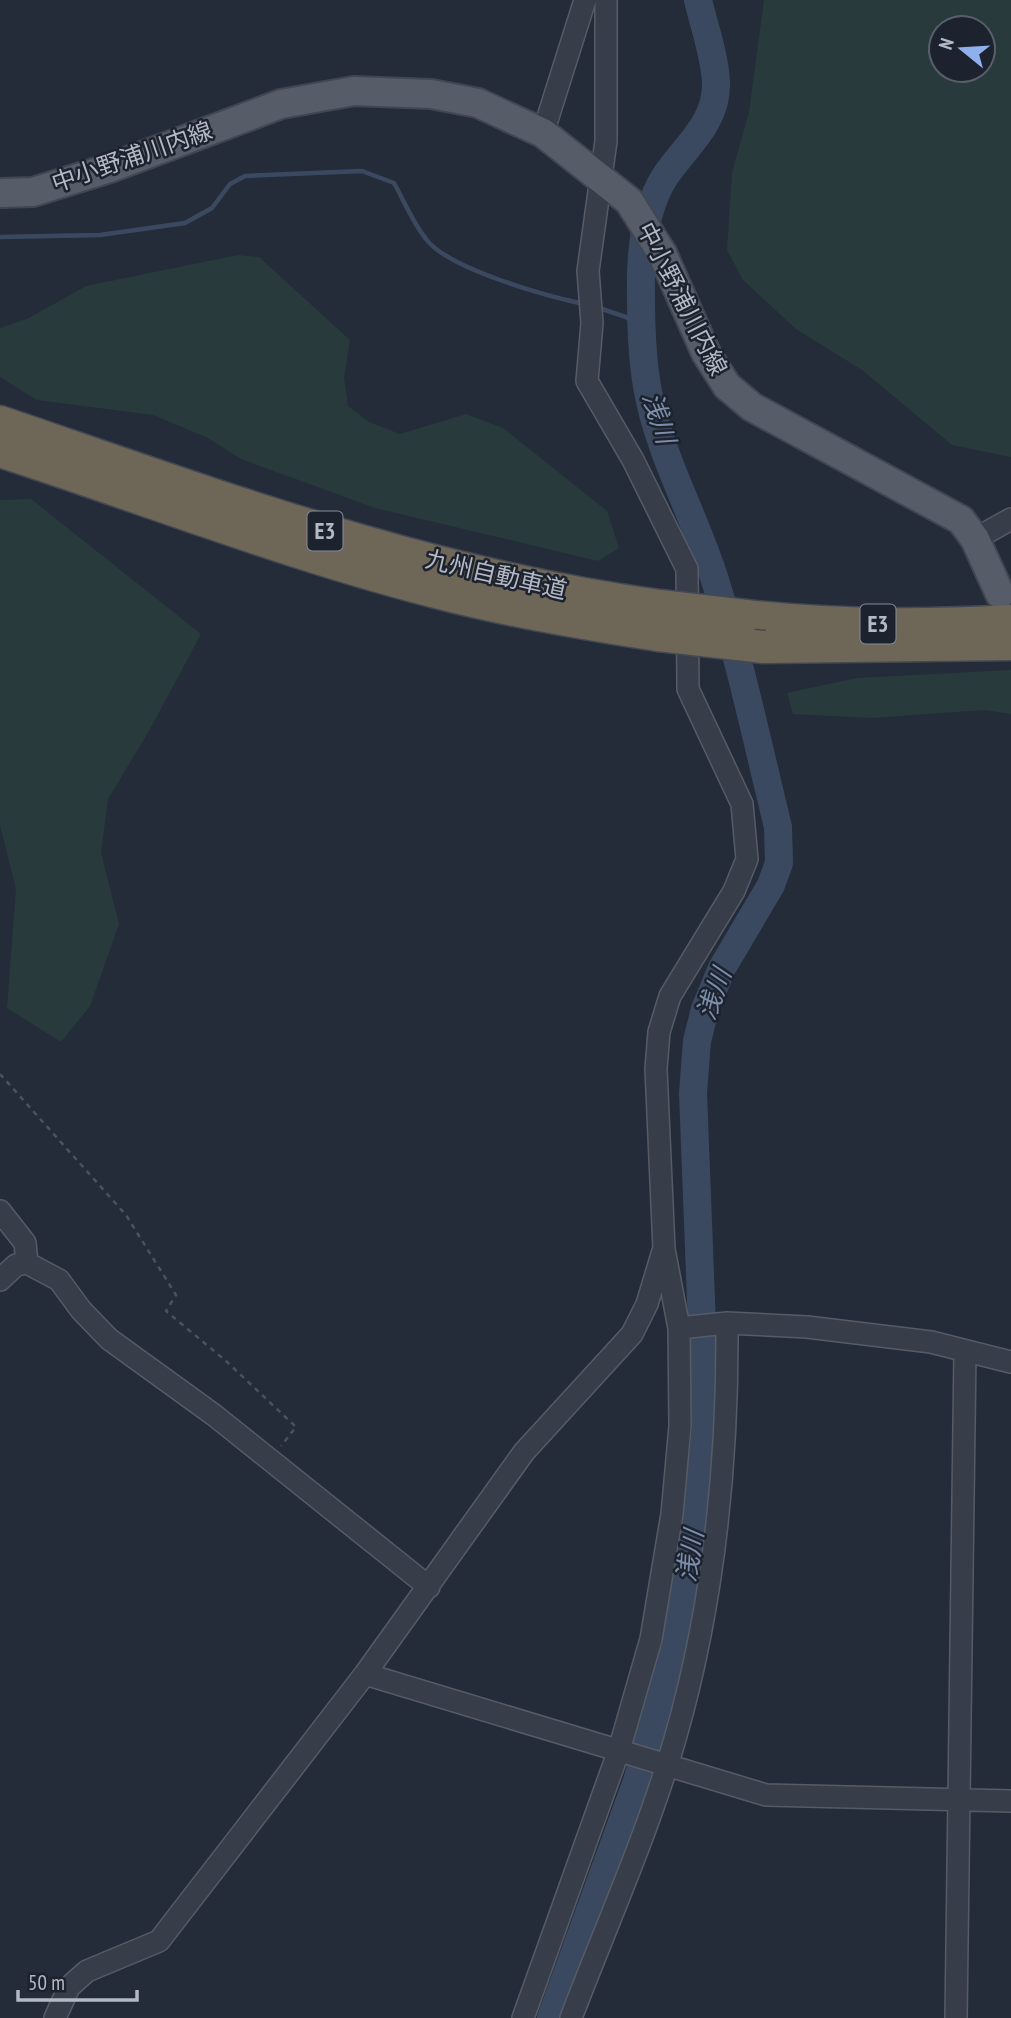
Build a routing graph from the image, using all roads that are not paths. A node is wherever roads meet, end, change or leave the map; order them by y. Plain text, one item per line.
1 (585, 0) edge
2 (606, 0) edge
3 (543, 133) junction
4 (602, 179) junction
5 (0, 193) edge
6 (0, 422) edge
7 (0, 451) edge
8 (1011, 519) edge
9 (975, 539) junction
10 (1005, 607) edge
11 (659, 621) junction
12 (1011, 644) edge
13 (0, 1211) edge
14 (664, 1249) junction
15 (27, 1263) junction
16 (0, 1280) edge
17 (723, 1323) junction
18 (684, 1327) junction
19 (965, 1351) junction
20 (1011, 1362) edge
21 (429, 1587) junction
22 (365, 1674) junction
23 (624, 1752) junction
24 (663, 1764) junction
25 (958, 1799) junction
26 (1011, 1801) edge
27 (55, 2018) edge
28 (523, 2018) edge
29 (571, 2018) edge
30 (956, 2018) edge

1 - 3 street
2 - 4 street
3 - 4 main road, 中小野浦川内線
3 - 5 main road, 中小野浦川内線
4 - 9 main road, 中小野浦川内線
4 - 14 street
6 - 11 highway, 九州自動車道 / E3
7 - 11 highway, 九州自動車道 / E3
8 - 9 street
9 - 10 main road, 中小野浦川内線
10 - 11 highway, 九州自動車道 / E3, bridge
11 - 12 highway, 九州自動車道 / E3, bridge
13 - 15 street
14 - 18 street
14 - 21 street
15 - 16 street
15 - 21 street
17 - 18 street
17 - 19 street
17 - 24 street
18 - 23 street
19 - 20 street
19 - 25 street
21 - 22 street
22 - 23 street
22 - 27 street
23 - 24 street
23 - 28 street
24 - 25 street
24 - 29 street
25 - 26 street
25 - 30 street

